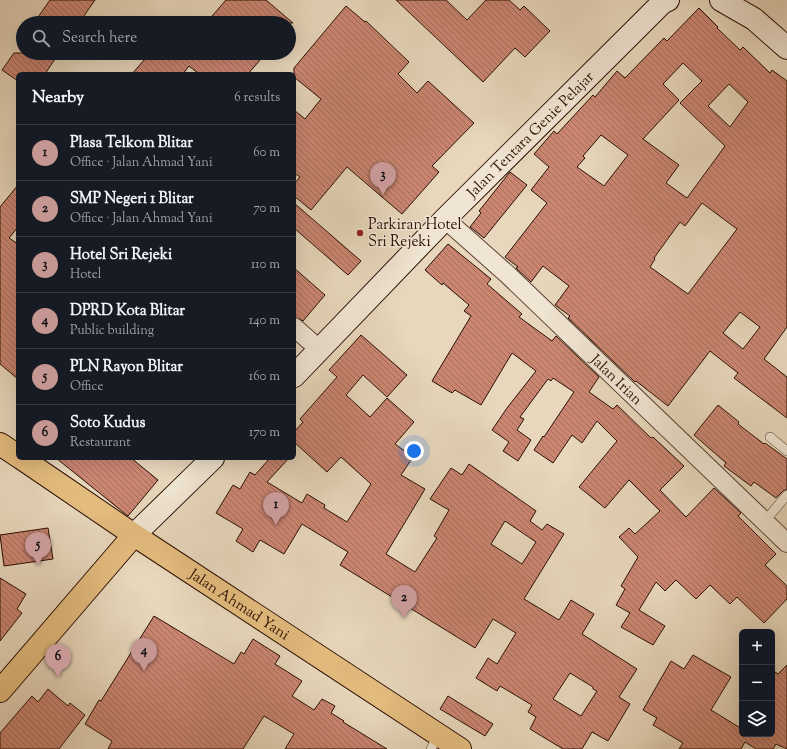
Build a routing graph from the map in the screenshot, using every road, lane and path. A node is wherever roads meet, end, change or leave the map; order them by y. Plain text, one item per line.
1 (721, 0) edge
2 (664, 1) edge
3 (787, 48) edge
4 (445, 219) junction
5 (296, 329) edge
6 (320, 350) junction
7 (296, 374) edge
8 (770, 437) dead end
9 (0, 444) edge
10 (787, 451) edge
11 (16, 455) edge
12 (24, 460) edge
13 (211, 460) edge
14 (787, 495) edge
15 (764, 522) junction
16 (134, 535) junction
17 (787, 543) edge
18 (0, 691) edge
19 (435, 742) edge
20 (460, 749) edge

1 - 3 main road
2 - 4 main road, Jalan Tentara Genie Pelajar
4 - 6 main road, Jalan Tentara Genie Pelajar
4 - 15 street, Jalan Irian
5 - 6 street
6 - 7 main road, Jalan Tentara Genie Pelajar
8 - 10 lane
9 - 11 main road
12 - 16 main road, Jalan Ahmad Yani
13 - 16 main road
14 - 15 lane
15 - 17 street, Jalan Irian
16 - 18 main road
16 - 19 main road, Jalan Ahmad Yani
19 - 20 main road, Jalan Ahmad Yani

